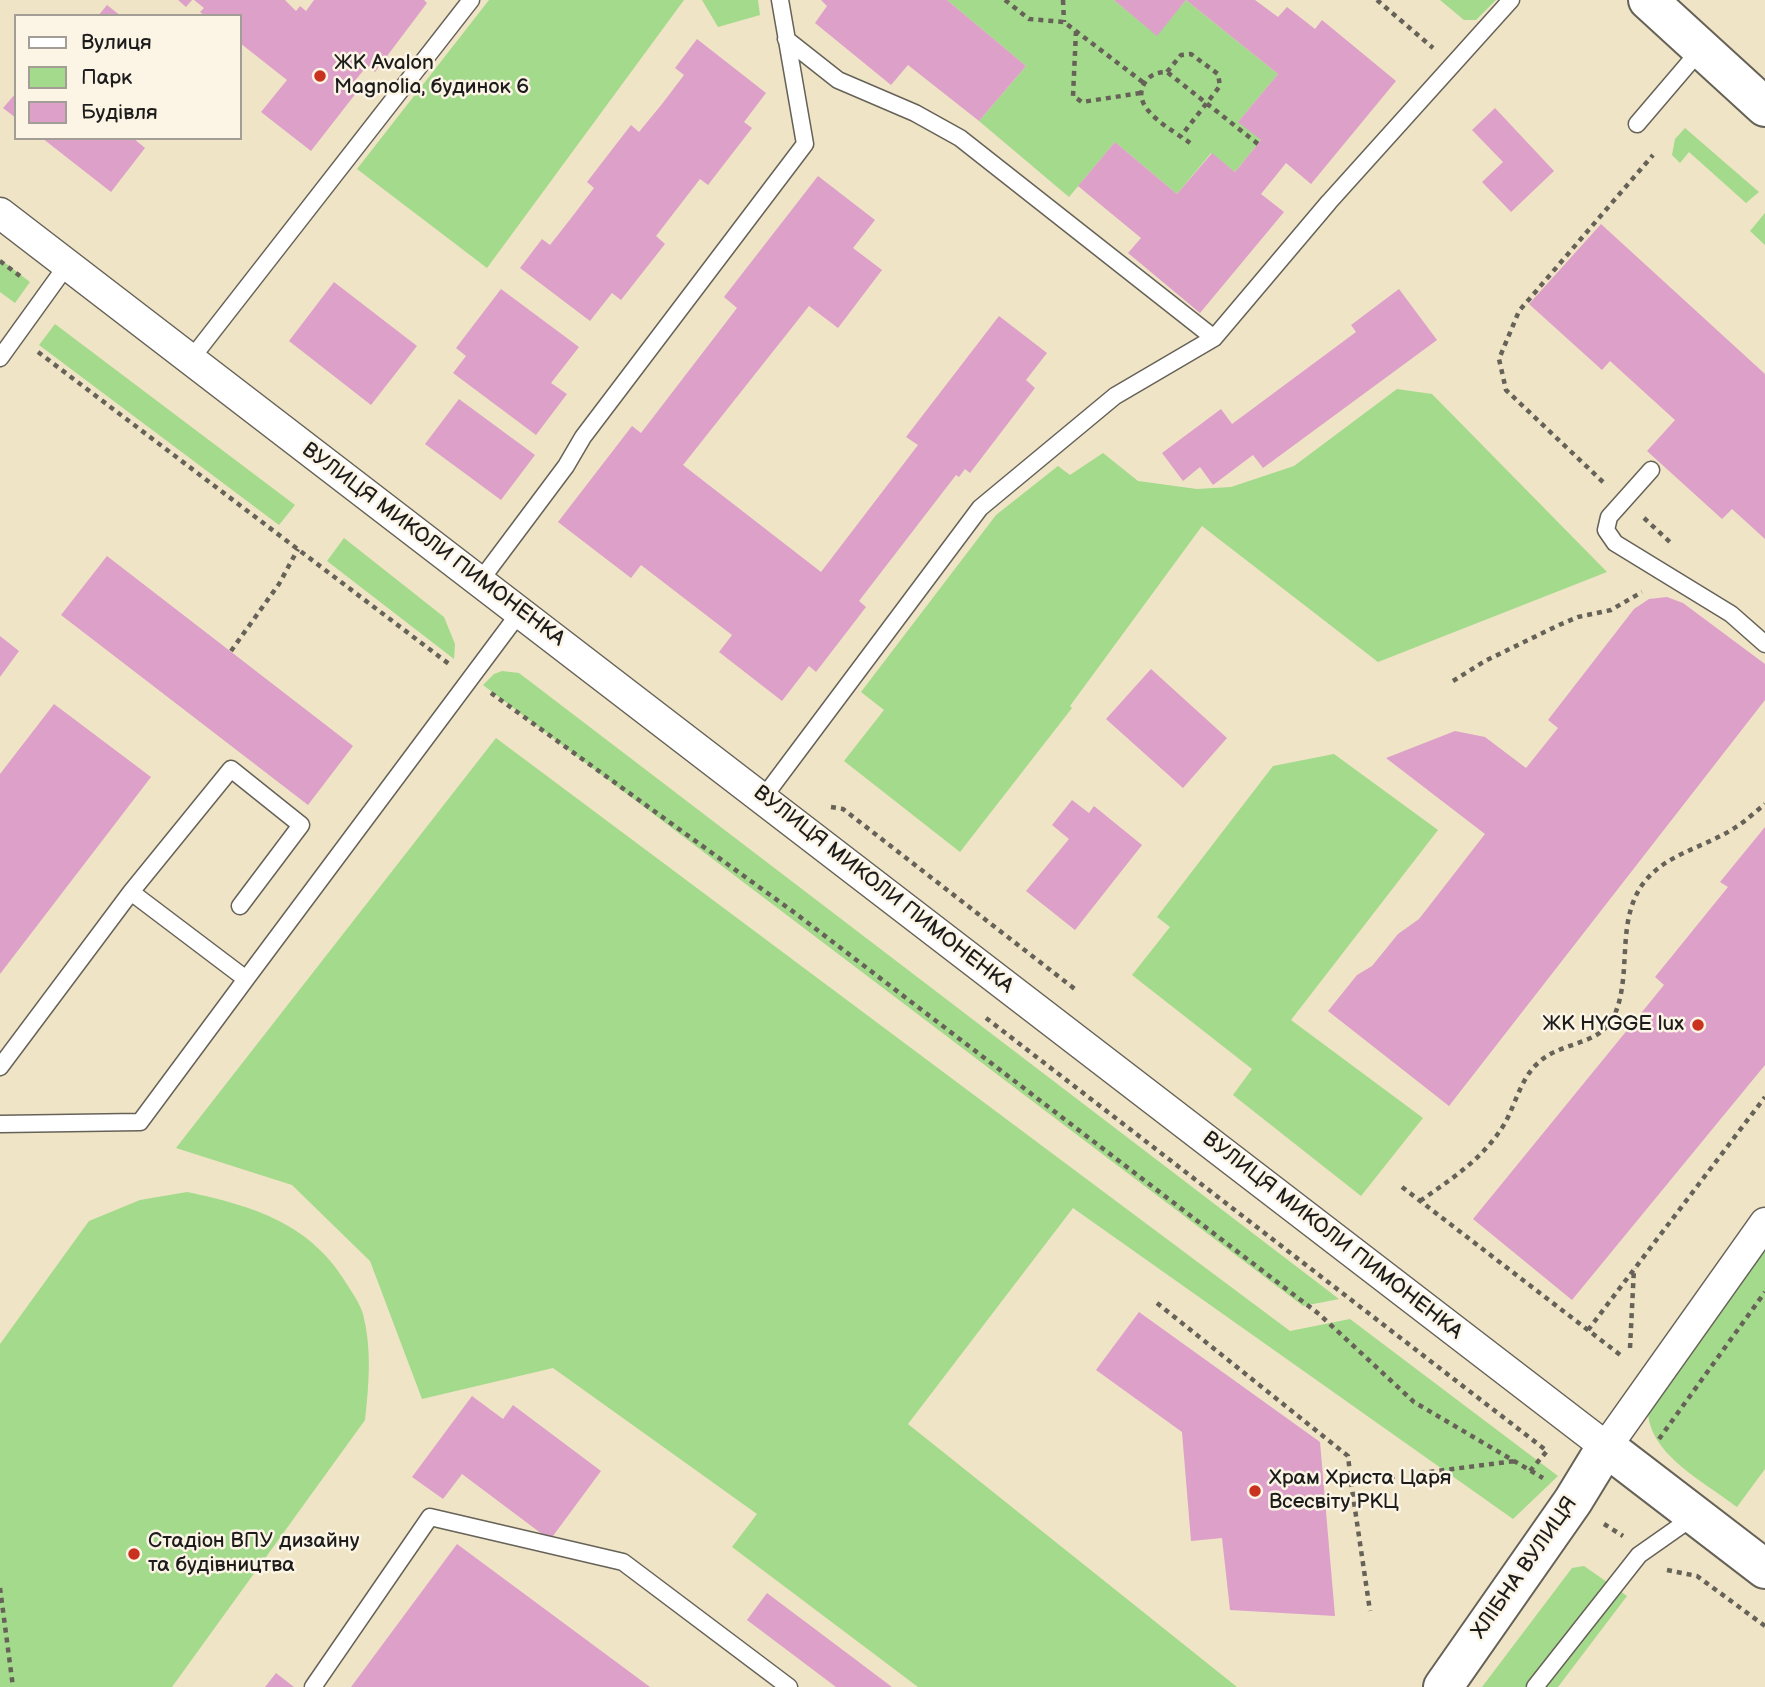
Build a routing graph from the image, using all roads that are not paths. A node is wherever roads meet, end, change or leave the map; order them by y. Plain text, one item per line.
1 (471, 0) edge
2 (780, 0) edge
3 (1511, 0) edge
4 (1648, 0) edge
5 (786, 39) junction
6 (1701, 49) junction
7 (1765, 107) edge
8 (1637, 124) dead end
9 (0, 214) edge
10 (67, 265) junction
11 (1214, 338) junction
12 (0, 358) edge
13 (191, 359) junction
14 (1651, 470) dead end
15 (480, 581) junction
16 (520, 612) junction
17 (1765, 643) edge
18 (763, 798) junction
19 (131, 892) junction
20 (240, 906) dead end
21 (246, 979) junction
22 (0, 1067) edge
23 (0, 1124) edge
24 (1765, 1223) edge
25 (1606, 1447) junction
26 (1696, 1515) junction
27 (1765, 1569) edge
28 (313, 1687) edge
29 (789, 1687) edge
30 (1443, 1687) edge
31 (1535, 1687) edge

1 - 13 lane
2 - 5 lane
3 - 11 lane
4 - 6 street
5 - 11 lane
5 - 15 lane
6 - 7 street
6 - 8 lane
9 - 10 street, ВУЛИЦЯ МИКОЛИ ПИМОНЕНКА
10 - 12 lane
10 - 13 street, ВУЛИЦЯ МИКОЛИ ПИМОНЕНКА
11 - 18 lane
13 - 15 street, ВУЛИЦЯ МИКОЛИ ПИМОНЕНКА
14 - 17 lane
15 - 16 street, ВУЛИЦЯ МИКОЛИ ПИМОНЕНКА
16 - 18 street, ВУЛИЦЯ МИКОЛИ ПИМОНЕНКА
16 - 21 lane
18 - 25 street, ВУЛИЦЯ МИКОЛИ ПИМОНЕНКА
19 - 20 lane
19 - 21 lane
19 - 22 lane
21 - 23 lane
24 - 25 street
25 - 26 street, ВУЛИЦЯ МИКОЛИ ПИМОНЕНКА
25 - 30 street, ХЛІБНА ВУЛИЦЯ
26 - 27 street, ВУЛИЦЯ МИКОЛИ ПИМОНЕНКА
26 - 31 lane
28 - 29 lane

